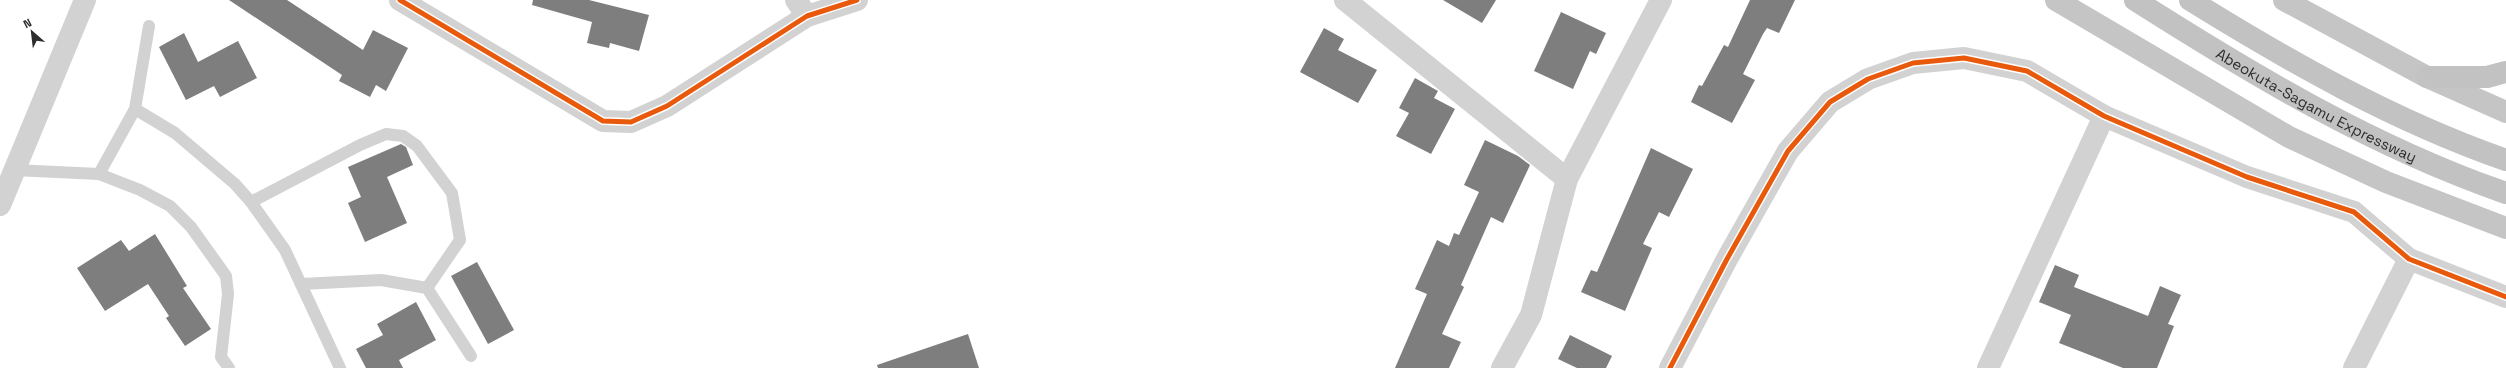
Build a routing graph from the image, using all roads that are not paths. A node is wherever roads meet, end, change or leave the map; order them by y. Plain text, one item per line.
1 (85, 0) edge
2 (400, 0) edge
3 (857, 0) edge
4 (1345, 0) edge
5 (1661, 0) edge
6 (2056, 0) edge
7 (2135, 0) edge
8 (2190, 0) edge
9 (2284, 0) edge
10 (801, 8) edge
11 (149, 26) dead end
12 (2506, 72) edge
13 (2427, 77) junction
14 (135, 109) junction
15 (2506, 112) edge
16 (2104, 116) junction
17 (2506, 160) edge
18 (14, 170) junction
19 (99, 174) junction
20 (1567, 179) junction
21 (2506, 194) edge
22 (251, 202) junction
23 (0, 205) edge
24 (2506, 228) edge
25 (2409, 259) junction
26 (301, 284) junction
27 (427, 288) junction
28 (2506, 297) edge
29 (471, 356) dead end
30 (228, 368) edge
31 (340, 368) edge
32 (1502, 368) edge
33 (1670, 368) edge
34 (1988, 368) edge
35 (2354, 368) edge

1 - 18 street
2 - 10 street
3 - 10 street
4 - 20 street
5 - 20 street
6 - 24 main road
7 - 21 highway, Abeokuta-Sagamu Expressway
8 - 17 highway, Abeokuta-Sagamu Expressway
9 - 13 main road
11 - 14 lane
12 - 13 highway
13 - 15 main road
14 - 19 lane
14 - 22 lane
16 - 25 street
16 - 33 street
16 - 34 street
18 - 19 lane
18 - 23 street
19 - 30 lane
20 - 32 street
22 - 26 lane
22 - 27 lane
25 - 28 street
25 - 35 street
26 - 27 lane
26 - 31 lane
27 - 29 lane

